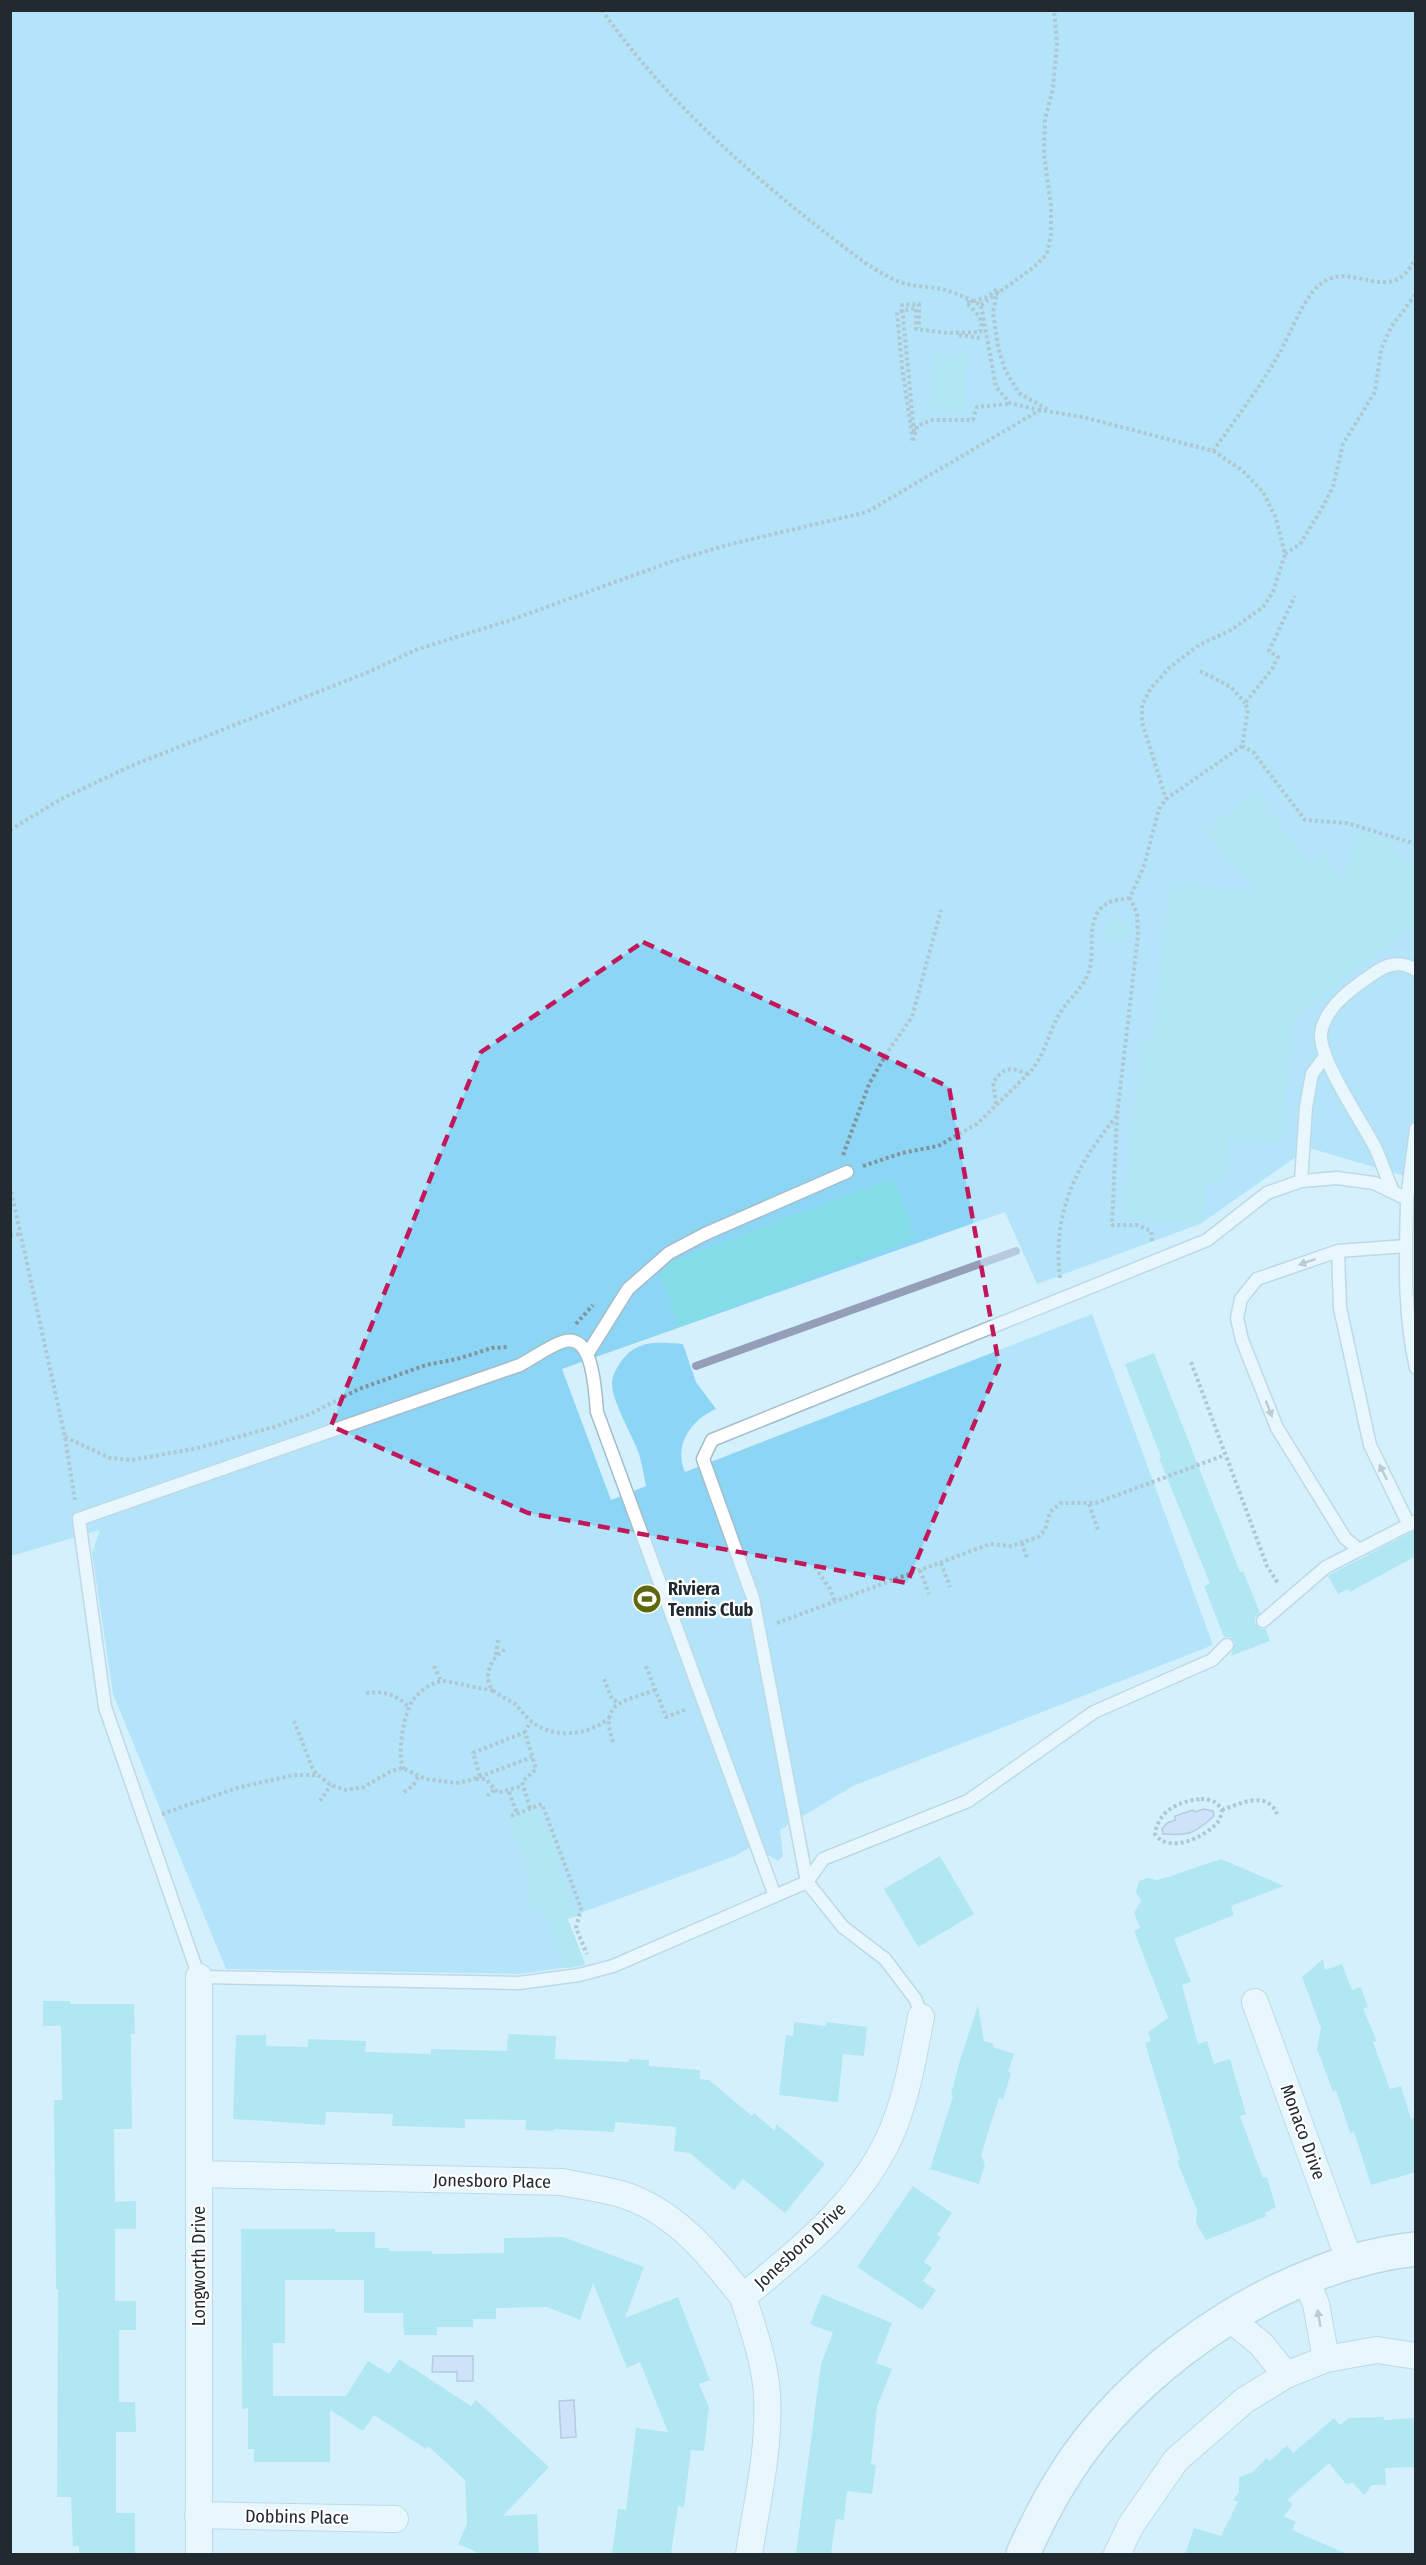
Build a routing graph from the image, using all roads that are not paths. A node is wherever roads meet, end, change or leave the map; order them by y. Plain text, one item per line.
1 (1416, 970) edge
2 (1325, 1056) junction
3 (1416, 1129) edge
4 (843, 1169) road end
5 (1301, 1181) junction
6 (1393, 1192) junction
7 (1407, 1199) junction
8 (1406, 1246) junction
9 (1338, 1251) junction
10 (588, 1353) junction
11 (1416, 1368) edge
12 (1412, 1523) edge
13 (1359, 1550) junction
14 (1263, 1621) dead end
15 (1227, 1645) dead end
16 (807, 1882) junction
17 (775, 1896) junction
18 (199, 1977) junction
19 (1255, 2002) dead end
20 (921, 2017) joint
21 (199, 2175) junction
22 (1416, 2249) edge
23 (1350, 2262) junction
24 (1305, 2278) junction
25 (743, 2297) junction
26 (1229, 2318) junction
27 (1416, 2356) edge
28 (1326, 2359) junction
29 (1286, 2374) junction
30 (198, 2515) junction
31 (395, 2519) dead end
32 (198, 2554) edge
33 (749, 2554) edge
34 (1023, 2554) edge
35 (1117, 2554) edge

1 - 2 lane
2 - 5 lane
2 - 6 lane
3 - 7 lane
4 - 10 lane
5 - 6 lane
5 - 16 lane
6 - 7 lane
7 - 8 lane
8 - 9 lane
8 - 11 lane
12 -> 9 lane
9 -> 13 lane
10 - 17 lane
10 - 18 lane
12 - 13 lane
13 - 14 lane
15 - 16 lane
16 - 17 lane
16 - 20 lane
17 - 18 lane
18 - 21 street, Longworth Drive
19 - 23 street, Monaco Drive
20 - 25 street, Jonesboro Drive
21 - 25 street, Jonesboro Place
21 - 30 street, Longworth Drive
22 - 23 main road
23 - 24 main road
24 - 26 main road
28 -> 24 street
25 - 33 street, Jonesboro Drive
26 - 29 street
26 - 34 main road
27 - 28 street
28 - 29 street
29 - 35 street
30 - 31 street, Dobbins Place
30 - 32 street, Longworth Drive

